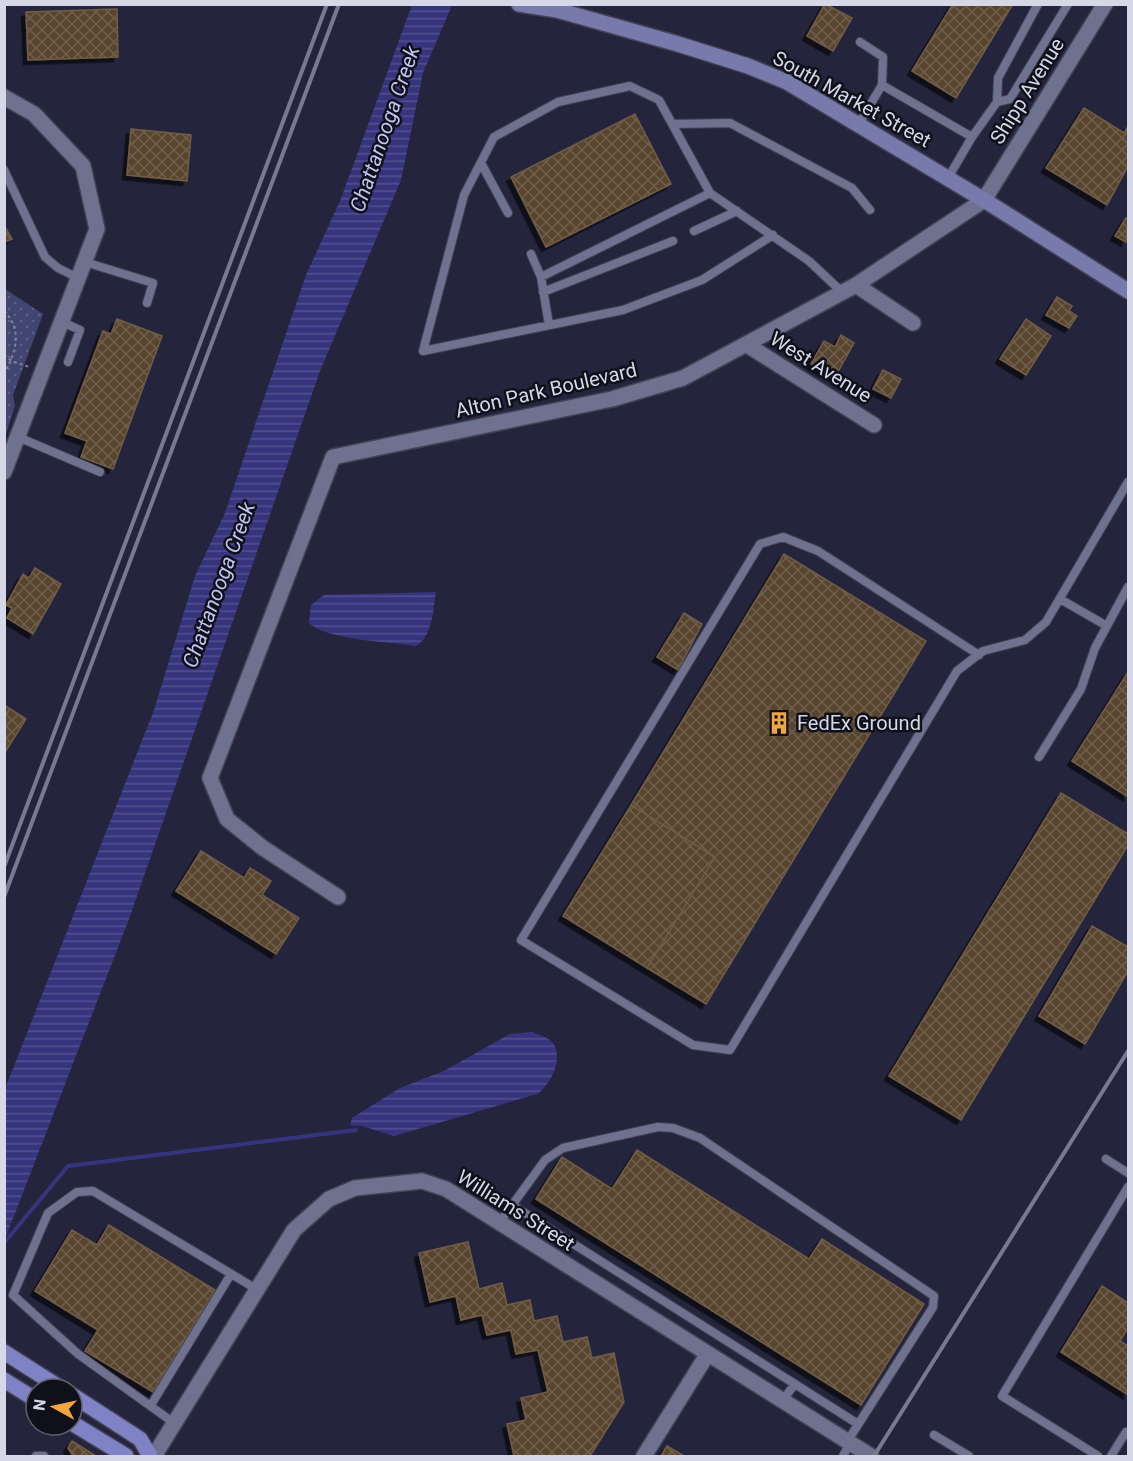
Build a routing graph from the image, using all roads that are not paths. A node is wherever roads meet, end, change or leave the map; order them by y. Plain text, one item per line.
1 (519, 4) edge
2 (1038, 4) edge
3 (1068, 4) edge
4 (1105, 4) edge
5 (860, 42) dead end
6 (882, 84) junction
7 (4, 97) edge
8 (997, 102) junction
9 (674, 124) junction
10 (858, 124) junction
11 (972, 137) junction
12 (481, 163) junction
13 (4, 171) edge
14 (948, 178) junction
15 (710, 193) junction
16 (984, 200) junction
17 (870, 210) dead end
18 (737, 211) junction
19 (508, 213) dead end
20 (694, 231) dead end
21 (773, 235) junction
22 (673, 241) dead end
23 (531, 254) dead end
24 (85, 262) junction
25 (541, 277) junction
26 (78, 278) junction
27 (856, 285) junction
28 (1128, 291) edge
29 (543, 292) junction
30 (842, 292) junction
31 (147, 303) dead end
32 (62, 322) junction
33 (914, 323) dead end
34 (549, 325) junction
35 (747, 345) junction
36 (68, 362) dead end
37 (874, 425) dead end
38 (18, 437) junction
39 (4, 472) edge
40 (100, 472) dead end
41 (1128, 482) edge
42 (1128, 587) edge
43 (1060, 599) junction
44 (1107, 626) junction
45 (979, 655) junction
46 (1039, 758) dead end
47 (338, 897) dead end
48 (1106, 1158) dead end
49 (1128, 1173) edge
50 (1128, 1187) edge
51 (512, 1205) junction
52 (499, 1223) junction
53 (231, 1274) junction
54 (258, 1290) junction
55 (653, 1294) junction
56 (641, 1313) junction
57 (719, 1336) junction
58 (4, 1352) edge
59 (707, 1355) junction
60 (43, 1377) edge
61 (4, 1380) edge
62 (795, 1384) junction
63 (24, 1392) edge
64 (782, 1401) junction
65 (84, 1403) edge
66 (151, 1405) junction
67 (176, 1424) junction
68 (858, 1424) junction
69 (84, 1430) edge
70 (1126, 1432) dead end
71 (934, 1435) dead end
72 (846, 1447) edge
73 (36, 1456) edge
74 (44, 1456) edge
75 (126, 1456) edge
76 (152, 1456) edge
77 (644, 1456) edge
78 (871, 1456) edge
79 (969, 1456) edge
80 (1098, 1456) edge
81 (1111, 1456) edge

1 - 10 main road, South Market Street
2 - 8 lane
3 - 8 lane
4 - 16 street, Shipp Avenue
5 - 6 lane
6 - 10 lane
6 - 11 lane
7 - 24 street
8 - 11 lane
9 - 12 lane
9 - 15 lane
9 - 17 lane
10 - 14 main road, South Market Street
11 - 14 lane
12 - 19 lane
12 - 34 lane
13 - 26 lane
14 - 16 main road, South Market Street
15 - 18 lane
15 - 25 lane
16 - 27 street, Alton Park Boulevard
16 - 28 main road
18 - 20 lane
18 - 21 lane
21 - 30 lane
21 - 34 lane
22 - 29 lane
23 - 25 lane
24 - 26 street
24 - 31 lane
25 - 29 lane
26 - 32 street
27 - 30 street, Alton Park Boulevard
27 - 33 street
29 - 34 lane
30 - 35 street, Alton Park Boulevard
32 - 36 lane
32 - 38 street
35 - 37 street, West Avenue
35 - 47 street, Alton Park Boulevard
38 - 39 street
38 - 40 lane
41 - 43 lane
42 - 44 lane
43 - 44 lane
43 - 45 lane
44 - 46 lane
45 - 45 lane
48 - 49 lane
50 - 80 lane
51 - 52 lane
51 - 55 lane
51 - 68 lane
52 - 54 street, Williams Street
52 - 56 street, Williams Street
53 - 54 lane
53 - 66 lane
53 - 66 lane
54 - 67 street, Williams Street
55 - 56 lane
55 - 57 lane
56 - 59 street, Williams Street
57 - 59 lane
57 - 62 lane
58 - 60 main road
59 - 64 street, Williams Street
59 - 77 street
61 - 63 main road
62 - 64 lane
62 - 68 lane
64 - 72 street, Williams Street
65 - 76 main road
66 - 67 lane
67 - 76 street, Williams Street
68 - 72 lane
69 - 75 main road
70 - 81 lane
71 - 79 lane
72 - 78 street, Williams Street
73 - 74 lane

